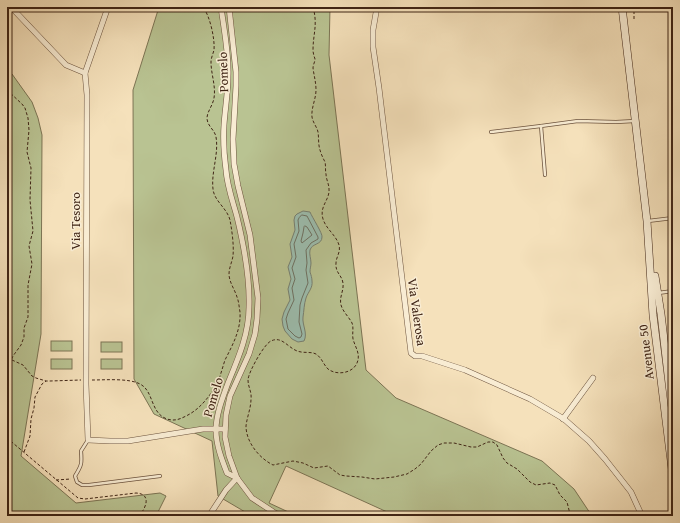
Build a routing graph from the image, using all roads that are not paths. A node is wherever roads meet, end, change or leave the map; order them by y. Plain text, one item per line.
1 (11, 7) edge
2 (108, 7) edge
3 (221, 7) edge
4 (229, 7) edge
5 (377, 7) edge
6 (622, 7) edge
7 (85, 73) junction
8 (636, 120) junction
9 (541, 126) junction
10 (491, 132) dead end
11 (545, 175) dead end
12 (673, 218) edge
13 (647, 222) junction
14 (673, 291) edge
15 (658, 293) junction
16 (593, 378) dead end
17 (673, 418) edge
18 (563, 419) junction
19 (216, 429) junction
20 (225, 429) junction
21 (88, 440) junction
22 (160, 476) dead end
23 (673, 477) edge
24 (237, 478) junction
25 (209, 516) edge
26 (282, 516) edge
27 (642, 516) edge

1 - 7 street
2 - 7 street, Via Tesoro
3 - 19 street, Pomelo
4 - 20 street, Pomelo
5 - 18 street, Via Valerosa
6 - 8 main road, Avenue 50
7 - 21 street, Via Tesoro
8 - 9 lane
8 - 13 main road, Avenue 50
9 - 10 lane
9 - 11 lane
12 - 13 lane
13 - 15 main road, Avenue 50
13 - 23 main road, Avenue 50
14 - 15 lane
15 - 17 main road, Avenue 50
16 - 18 street
18 - 27 street, Via Valerosa
19 - 20 street
19 - 21 street
19 - 24 street, Pomelo
20 - 24 street, Pomelo
21 - 22 lane
24 - 25 street
24 - 26 street

